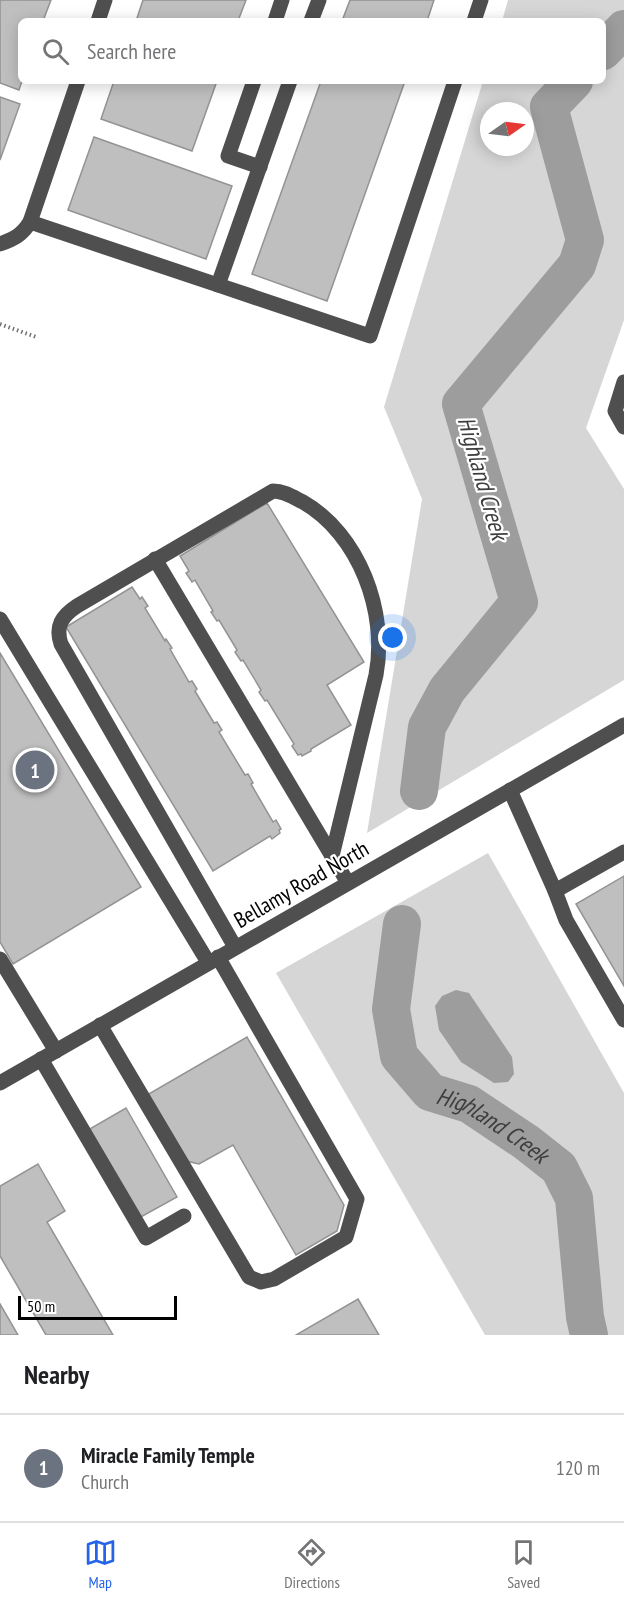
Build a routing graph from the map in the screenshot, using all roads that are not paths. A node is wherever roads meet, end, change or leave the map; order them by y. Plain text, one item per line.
1 (105, 0) edge
2 (282, 0) edge
3 (319, 0) edge
4 (482, 0) edge
5 (99, 18) edge
6 (276, 18) edge
7 (312, 18) edge
8 (475, 18) edge
9 (77, 84) edge
10 (253, 84) edge
11 (289, 84) edge
12 (453, 84) edge
13 (260, 167) junction
14 (30, 222) junction
15 (0, 244) edge
16 (218, 285) junction
17 (624, 382) edge
18 (624, 427) edge
19 (155, 560) junction
20 (0, 619) edge
21 (624, 725) edge
22 (510, 790) junction
23 (624, 852) edge
24 (332, 856) junction
25 (348, 883) junction
26 (555, 891) junction
27 (235, 947) junction
28 (0, 959) edge
29 (213, 959) junction
30 (624, 1020) edge
31 (100, 1025) junction
32 (56, 1051) junction
33 (41, 1059) junction
34 (0, 1083) edge
35 (184, 1216) dead end

1 - 5 street
2 - 6 street
3 - 7 street
4 - 8 street
9 - 14 street
10 - 13 street
11 - 13 street
12 - 16 street
13 - 16 street
14 - 15 street
14 - 16 street
17 - 18 street
19 - 24 street
19 - 24 street
19 - 27 street
20 - 29 street
21 - 22 street, Bellamy Road North
22 - 25 street, Bellamy Road North
22 - 26 street
23 - 26 street
24 - 25 street
25 - 27 street, Bellamy Road North
26 - 30 street
27 - 29 street, Bellamy Road North
28 - 32 street
29 - 31 street, Bellamy Road North
29 - 31 street
31 - 32 street, Bellamy Road North
32 - 33 street, Bellamy Road North
33 - 34 street, Bellamy Road North
33 - 35 street

